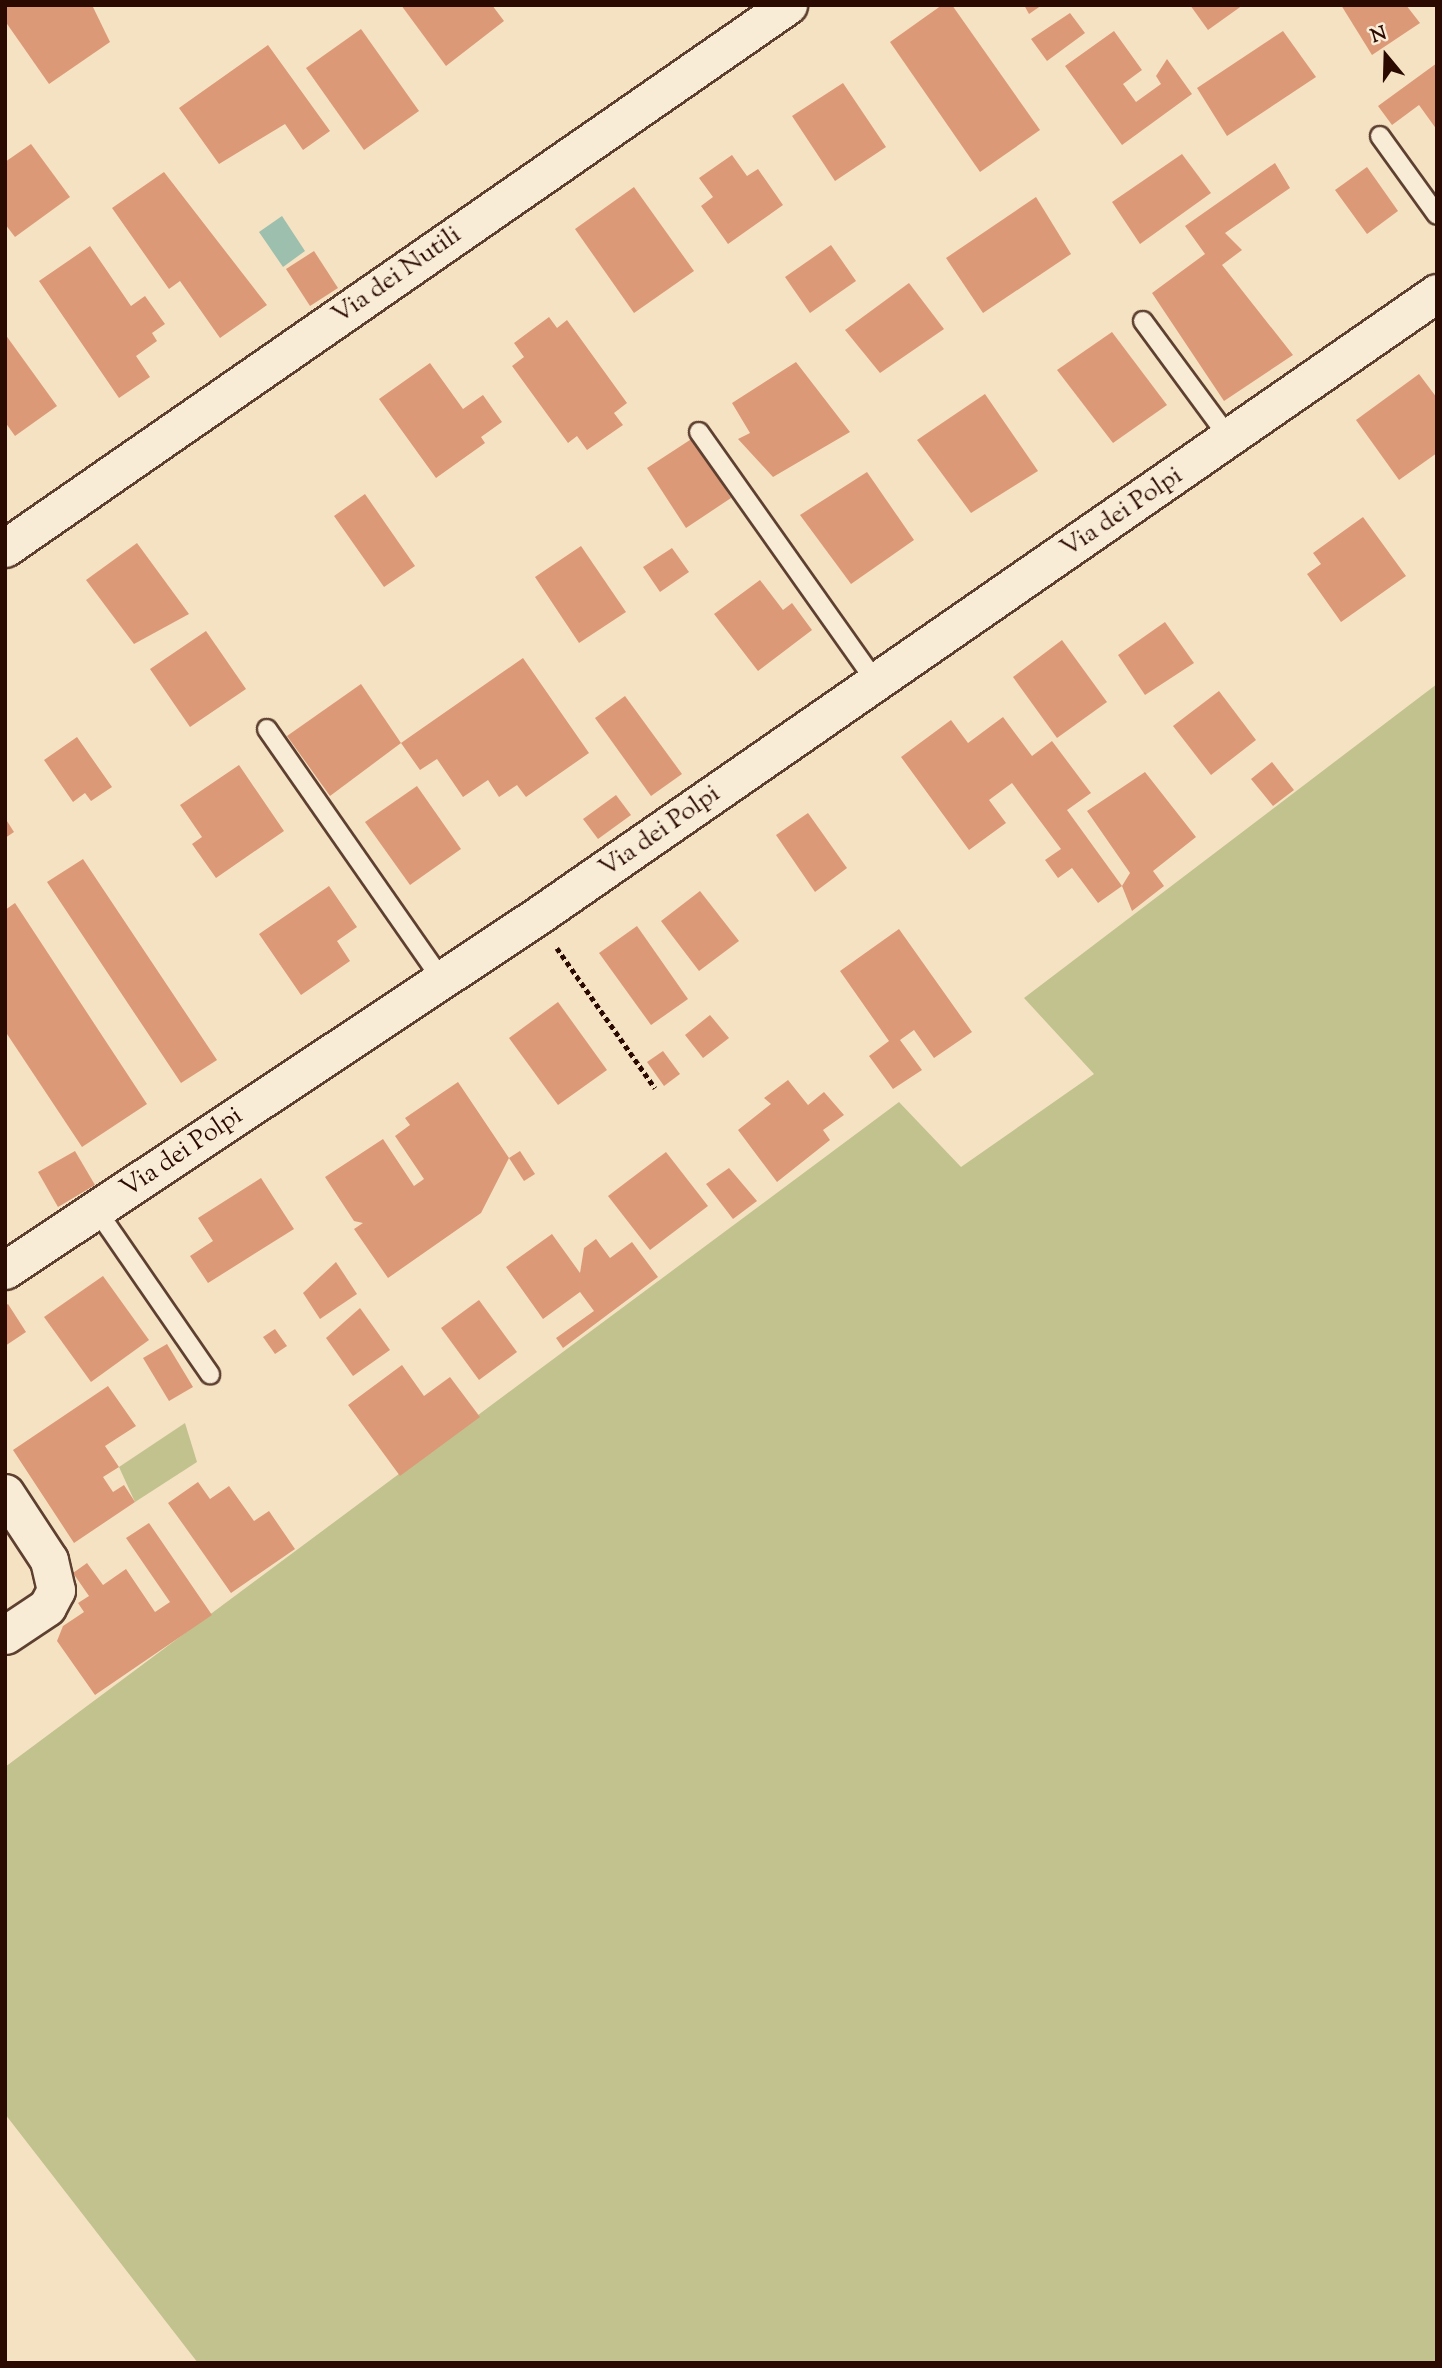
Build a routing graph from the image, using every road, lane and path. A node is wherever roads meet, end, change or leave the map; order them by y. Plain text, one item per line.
1 (788, 5) edge
2 (1380, 136) dead end
3 (1437, 215) edge
4 (1437, 293) edge
5 (1143, 321) dead end
6 (699, 432) dead end
7 (1230, 439) junction
8 (5, 548) edge
9 (876, 682) junction
10 (267, 729) dead end
11 (536, 917) junction
12 (442, 980) junction
13 (655, 1088) dead end
14 (96, 1209) junction
15 (5, 1270) edge
16 (210, 1374) dead end
17 (5, 1493) edge
18 (5, 1635) edge

1 - 8 street, Via dei Nutili
2 - 3 lane
4 - 7 street, Via dei Polpi
5 - 7 lane
6 - 9 lane
7 - 9 street, Via dei Polpi
9 - 11 street, Via dei Polpi
10 - 12 lane
11 - 12 street, Via dei Polpi
11 - 13 path
12 - 14 street, Via dei Polpi
14 - 15 street, Via dei Polpi
14 - 16 lane, Via dei Polpi
17 - 18 street

